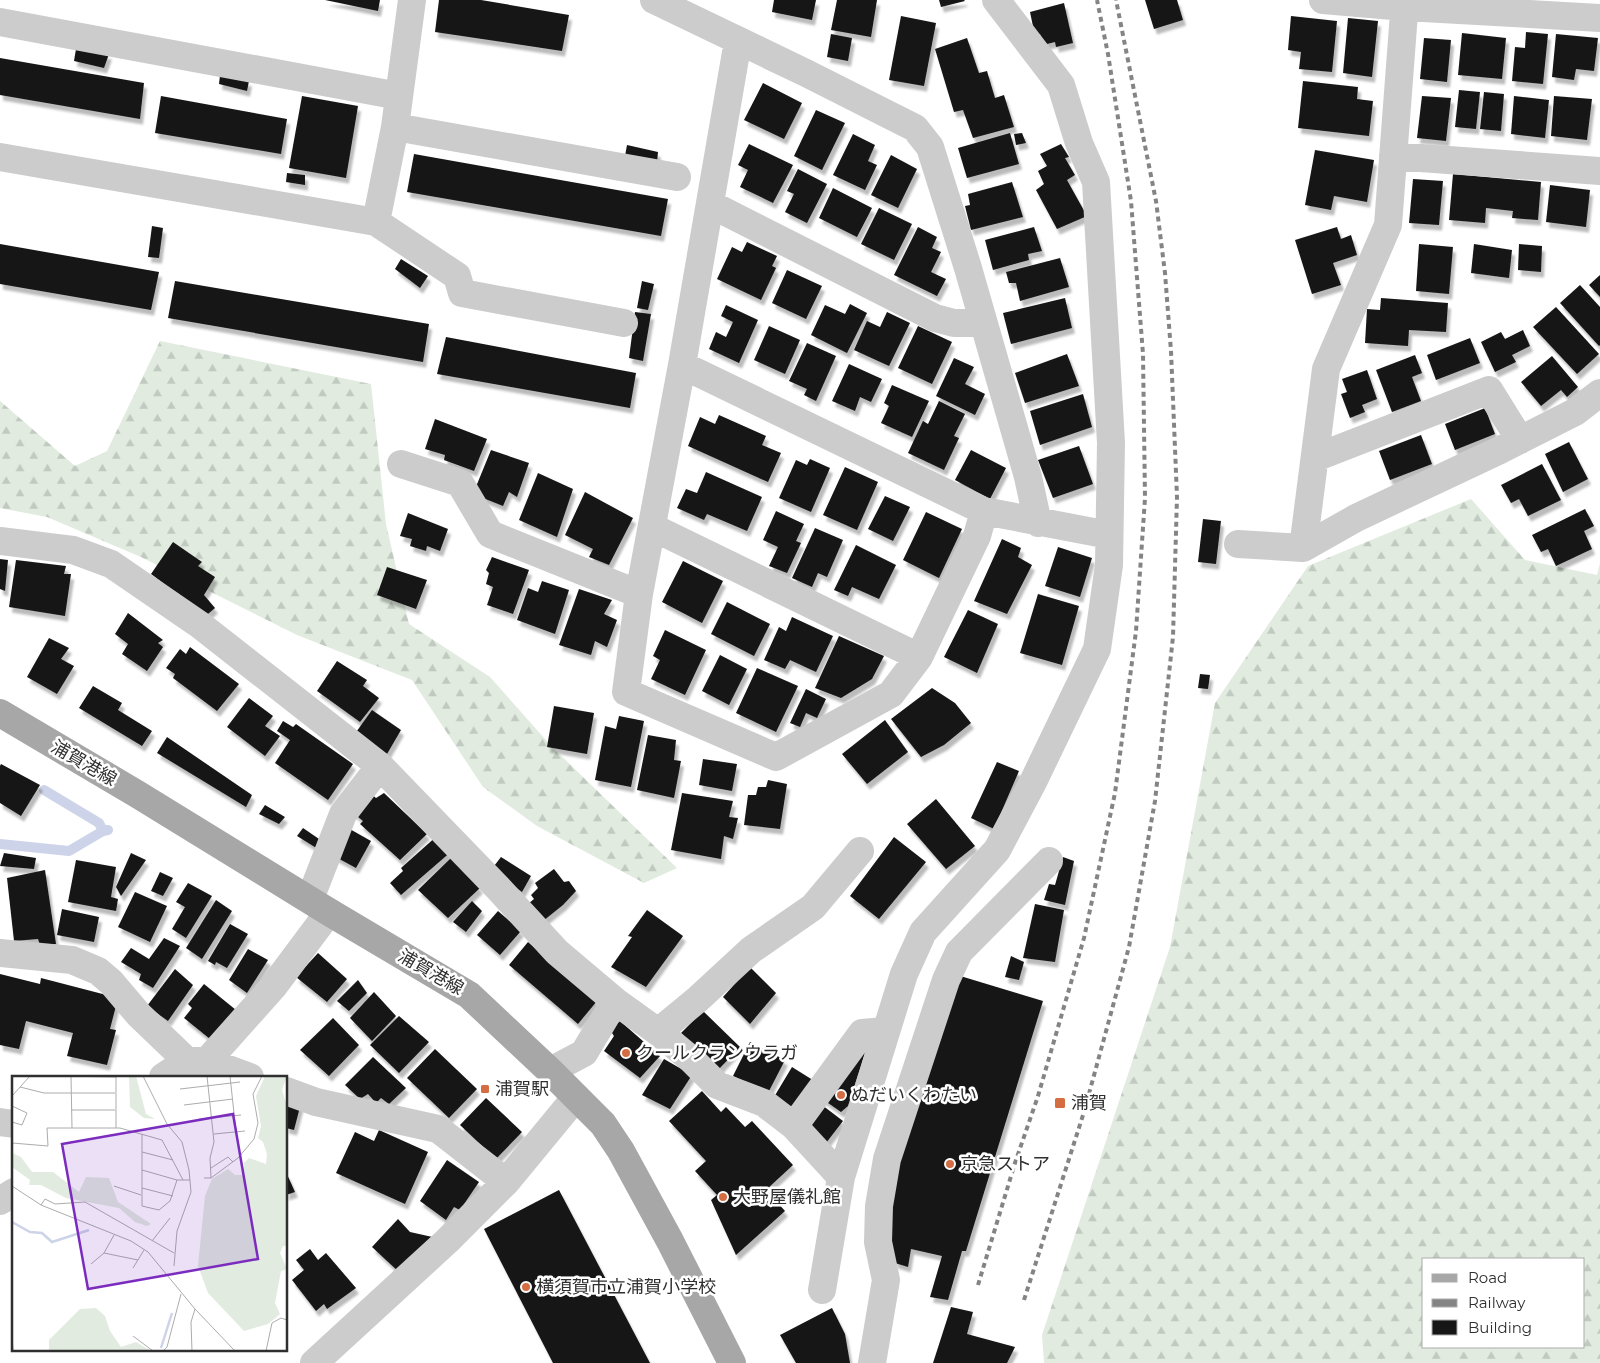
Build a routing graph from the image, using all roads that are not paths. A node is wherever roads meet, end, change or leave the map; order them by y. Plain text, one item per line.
1 (412, 0) edge
2 (654, 0) edge
3 (996, 0) edge
4 (1322, 0) edge
5 (1405, 3) edge
6 (1600, 18) edge
7 (0, 22) edge
8 (738, 42) junction
9 (399, 96) junction
10 (394, 128) junction
11 (1393, 156) junction
12 (0, 157) edge
13 (1600, 171) edge
14 (677, 177) dead end
15 (710, 204) junction
16 (376, 222) junction
17 (624, 323) dead end
18 (983, 323) junction
19 (682, 365) junction
20 (1600, 393) edge
21 (1520, 440) junction
22 (1315, 458) junction
23 (401, 464) dead end
24 (984, 511) junction
25 (1038, 523) junction
26 (652, 527) junction
27 (1109, 535) junction
28 (0, 541) edge
29 (1238, 544) dead end
30 (1303, 548) junction
31 (639, 594) junction
32 (919, 657) junction
33 (0, 713) edge
34 (380, 766) junction
35 (860, 851) dead end
36 (1048, 860) dead end
37 (320, 905) junction
38 (0, 953) edge
39 (615, 1000) junction
40 (885, 1031) junction
41 (658, 1032) junction
42 (197, 1061) junction
43 (550, 1071) junction
44 (165, 1076) edge
45 (247, 1076) edge
46 (288, 1091) edge
47 (576, 1097) junction
48 (794, 1126) junction
49 (841, 1177) junction
50 (506, 1182) junction
51 (12, 1193) edge
52 (0, 1202) edge
53 (822, 1290) dead end
54 (314, 1363) edge
55 (732, 1363) edge
56 (872, 1363) edge

1 - 9 street
2 - 8 street
3 - 27 street
4 - 5 street
5 - 6 street
5 - 11 street
7 - 9 street
8 - 15 street
8 - 18 street
9 - 10 street
10 - 14 street
10 - 16 street
11 - 13 street
11 - 22 street
12 - 16 street
15 - 18 street
15 - 19 street
16 - 17 street
18 - 25 street
19 - 24 street
19 - 26 street
20 - 21 street
21 - 22 street
21 - 30 street
22 - 30 street
23 - 31 street
24 - 25 street
24 - 32 street
25 - 27 street
26 - 31 street
26 - 32 street
27 - 40 street
28 - 34 street
29 - 30 street
31 - 32 street
33 - 37 main road, 浦賀港線
34 - 37 street
34 - 39 street
35 - 41 street
36 - 56 street
37 - 42 street
37 - 43 main road, 浦賀港線
38 - 42 street
39 - 41 street
39 - 43 street
40 - 48 street
40 - 49 street
41 - 48 street
42 - 44 street
42 - 45 street
43 - 47 main road, 浦賀港線
46 - 50 street
47 - 50 street
47 - 55 main road, 浦賀港線
48 - 49 street
49 - 53 street
50 - 54 street
51 - 52 street

